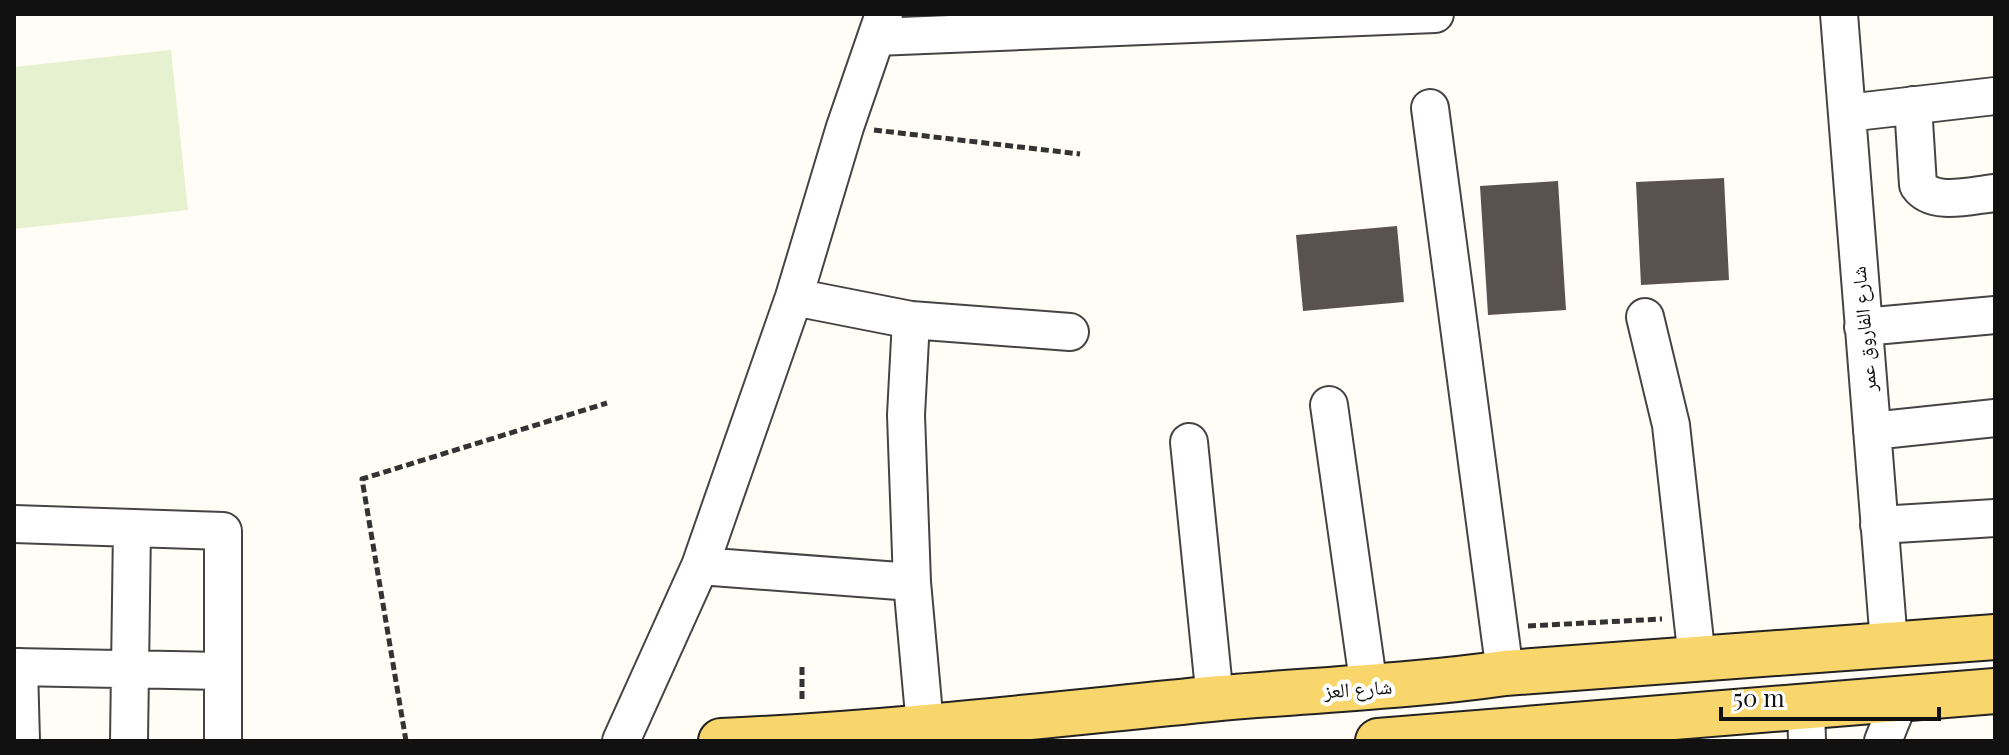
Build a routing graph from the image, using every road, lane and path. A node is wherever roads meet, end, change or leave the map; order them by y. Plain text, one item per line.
1 (1435, 14) edge
2 (1839, 14) edge
3 (880, 25) edge
4 (1995, 96) edge
5 (1913, 105) junction
6 (1430, 108) dead end
7 (1847, 113) junction
8 (845, 127) junction
9 (1080, 154) dead end
10 (1995, 193) edge
11 (794, 297) junction
12 (1995, 315) edge
13 (1645, 317) dead end
14 (911, 320) junction
15 (1863, 327) junction
16 (1070, 332) dead end
17 (607, 403) dead end
18 (1329, 405) dead end
19 (1995, 418) edge
20 (1872, 431) junction
21 (1189, 442) dead end
22 (1995, 518) edge
23 (14, 524) edge
24 (1879, 525) junction
25 (132, 528) junction
26 (700, 566) junction
27 (912, 582) junction
28 (1499, 628) junction
29 (1995, 637) edge
30 (1694, 638) junction
31 (1889, 643) junction
32 (17, 667) edge
33 (131, 669) junction
34 (223, 671) junction
35 (1505, 673) junction
36 (1439, 682) junction
37 (1369, 688) junction
38 (1995, 691) edge
39 (1215, 699) junction
40 (1900, 699) junction
41 (1806, 724) edge
42 (925, 726) junction
43 (1577, 734) edge
44 (1449, 737) junction
45 (21, 741) edge
46 (129, 741) edge
47 (223, 741) edge
48 (406, 741) edge
49 (621, 741) edge
50 (721, 741) edge
51 (1378, 741) edge
52 (1883, 741) edge

1 - 3 street
2 - 7 street, شارع الفاروق عمر
3 - 8 street
4 - 5 street
5 - 7 street
5 - 10 street
6 - 28 street
7 - 15 street, شارع الفاروق عمر
8 - 9 path
8 - 11 street
11 - 14 street
11 - 26 street
12 - 15 street
13 - 30 street
14 - 16 street
14 - 27 street
15 - 20 street, شارع الفاروق عمر
17 - 48 path
18 - 37 street
19 - 20 street
20 - 24 street, شارع الفاروق عمر
21 - 39 street
22 - 24 street
23 - 25 street
24 - 31 street, شارع الفاروق عمر
25 - 33 street
25 - 34 street
26 - 27 street
26 - 49 street
27 - 42 street
28 - 30 path
28 - 35 street
29 - 31 main road, شارع العز
30 - 31 main road, شارع العز
30 - 35 main road, شارع العز
32 - 33 street
32 - 45 street
33 - 34 street
33 - 46 street
34 - 47 street
35 - 36 main road, شارع العز
36 - 37 main road, شارع العز
36 - 44 main road
37 - 39 main road, شارع العز
38 - 40 main road
39 - 42 main road, شارع العز
40 - 41 main road
40 - 52 street
41 - 43 main road
42 - 50 main road, شارع العز
43 - 44 main road
44 - 51 main road

